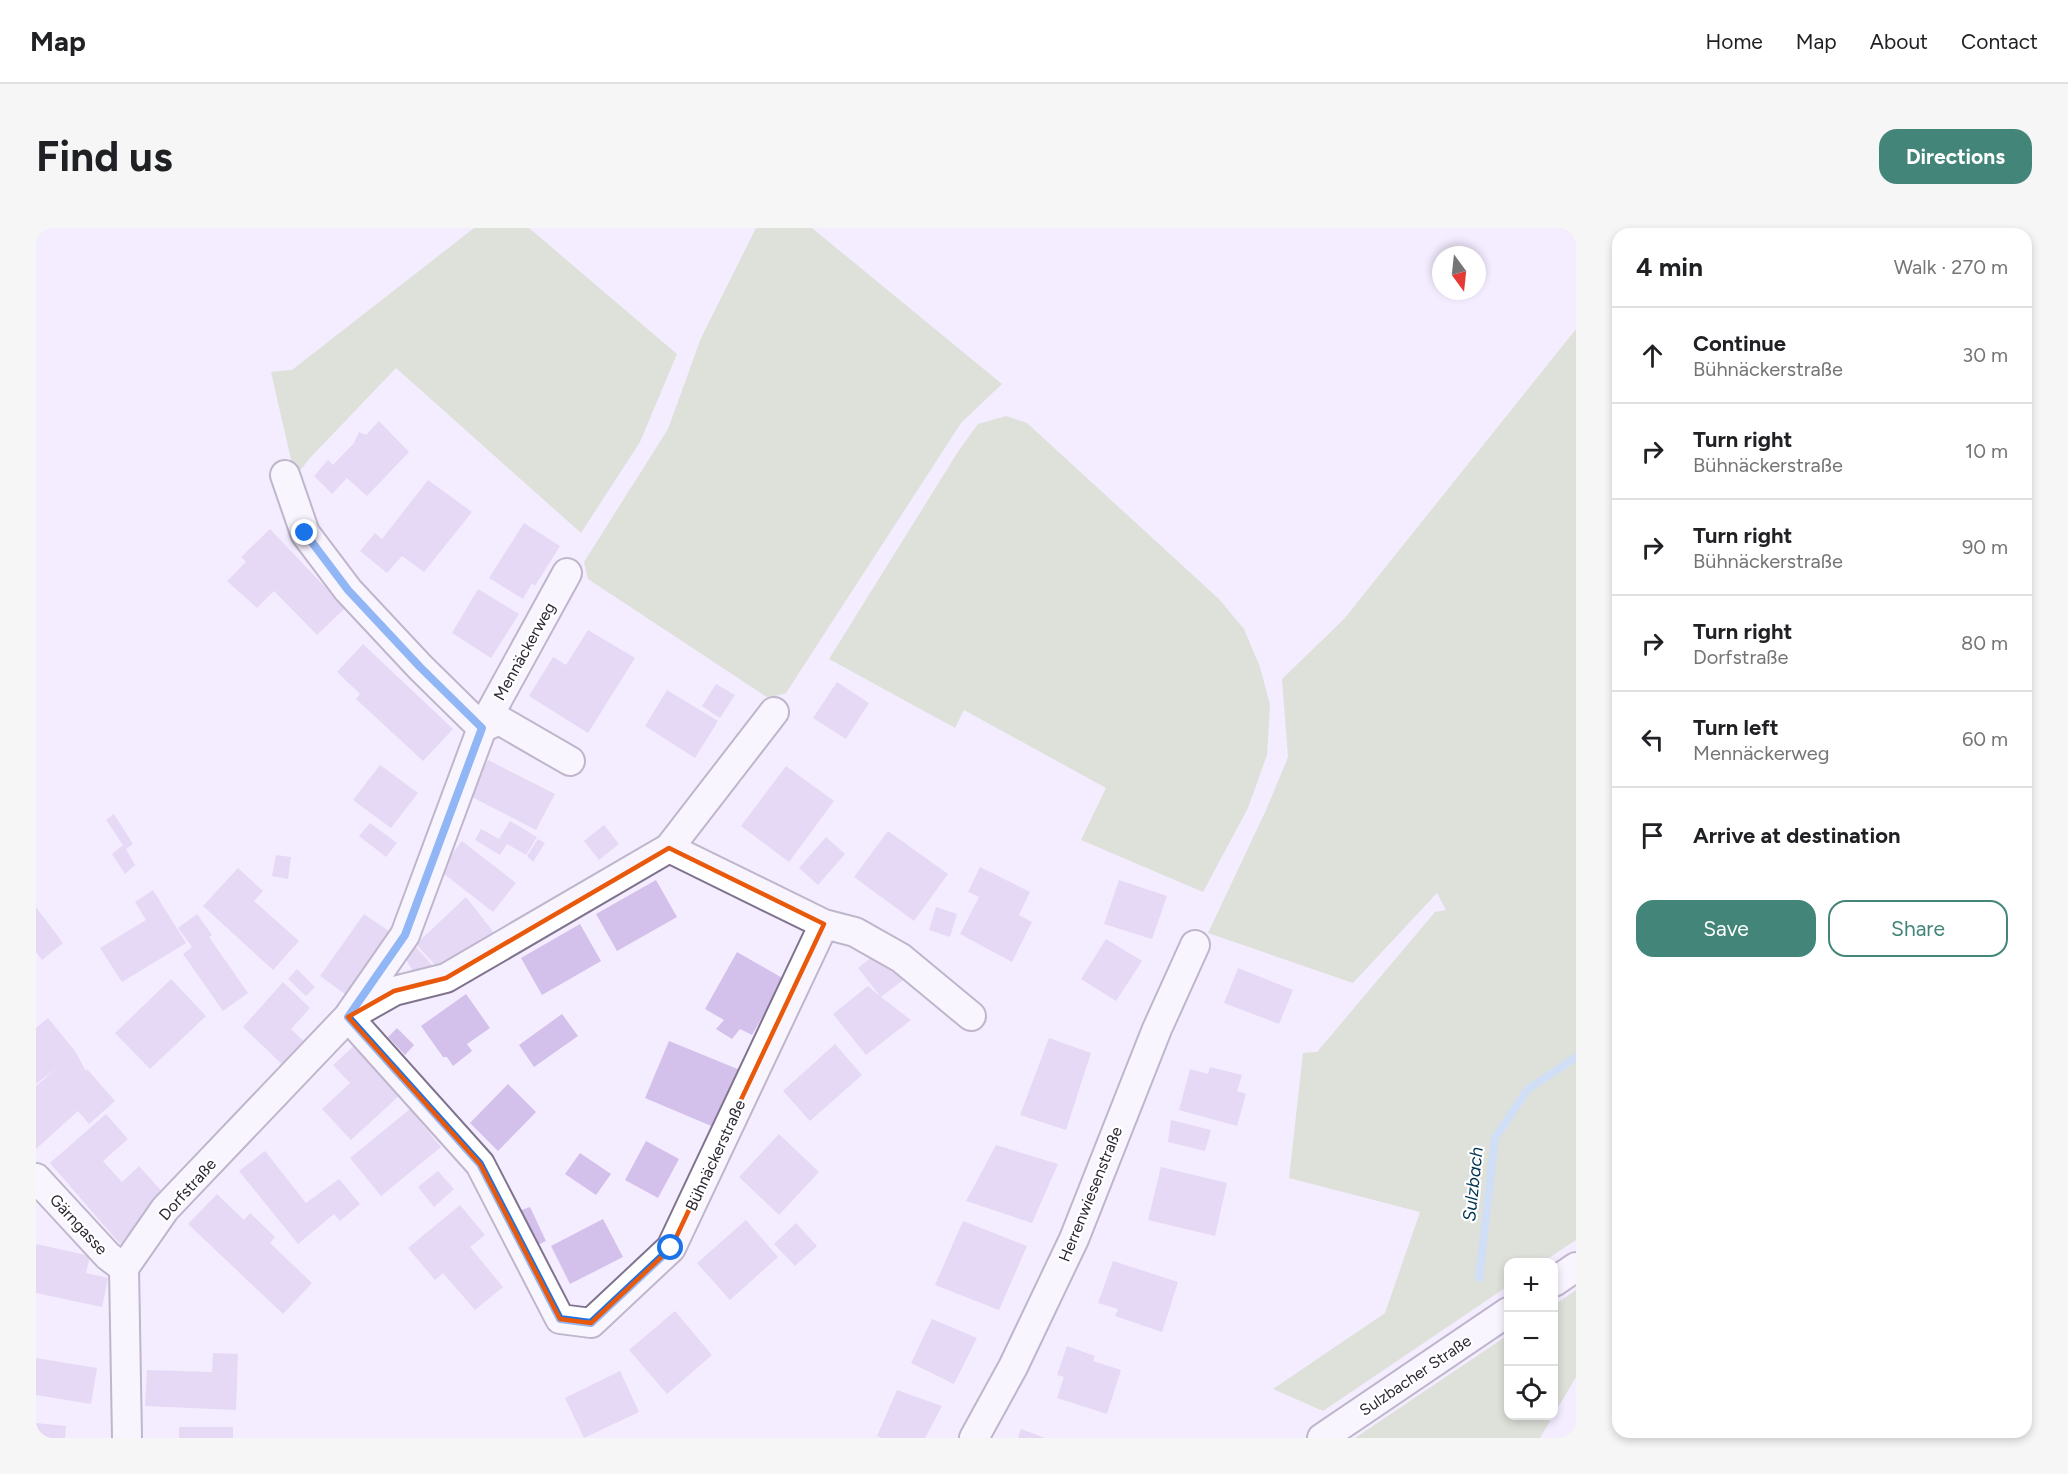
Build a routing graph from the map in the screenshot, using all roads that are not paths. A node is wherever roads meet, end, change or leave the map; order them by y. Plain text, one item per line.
1 (285, 475) dead end
2 (567, 573) dead end
3 (774, 712) dead end
4 (482, 728) junction
5 (570, 761) dead end
6 (669, 848) junction
7 (824, 924) junction
8 (1195, 945) dead end
9 (971, 1016) dead end
10 (348, 1017) junction
11 (36, 1178) edge
12 (1576, 1267) edge
13 (124, 1268) junction
14 (1558, 1279) edge
15 (1504, 1315) edge
16 (127, 1438) edge
17 (974, 1438) edge
18 (1322, 1438) edge

1 - 4 street
2 - 4 street, Mennäckerweg
3 - 6 street
4 - 5 street
4 - 10 street, Dorfstraße
6 - 7 street
6 - 10 street, Dorfstraße
7 - 9 street
7 - 10 street, Bühnäckerstraße
8 - 17 street, Herrenwiesenstraße
10 - 13 street, Dorfstraße
11 - 13 street, Gärngasse
12 - 14 street
13 - 16 street
15 - 18 street, Sulzbacher Straße

